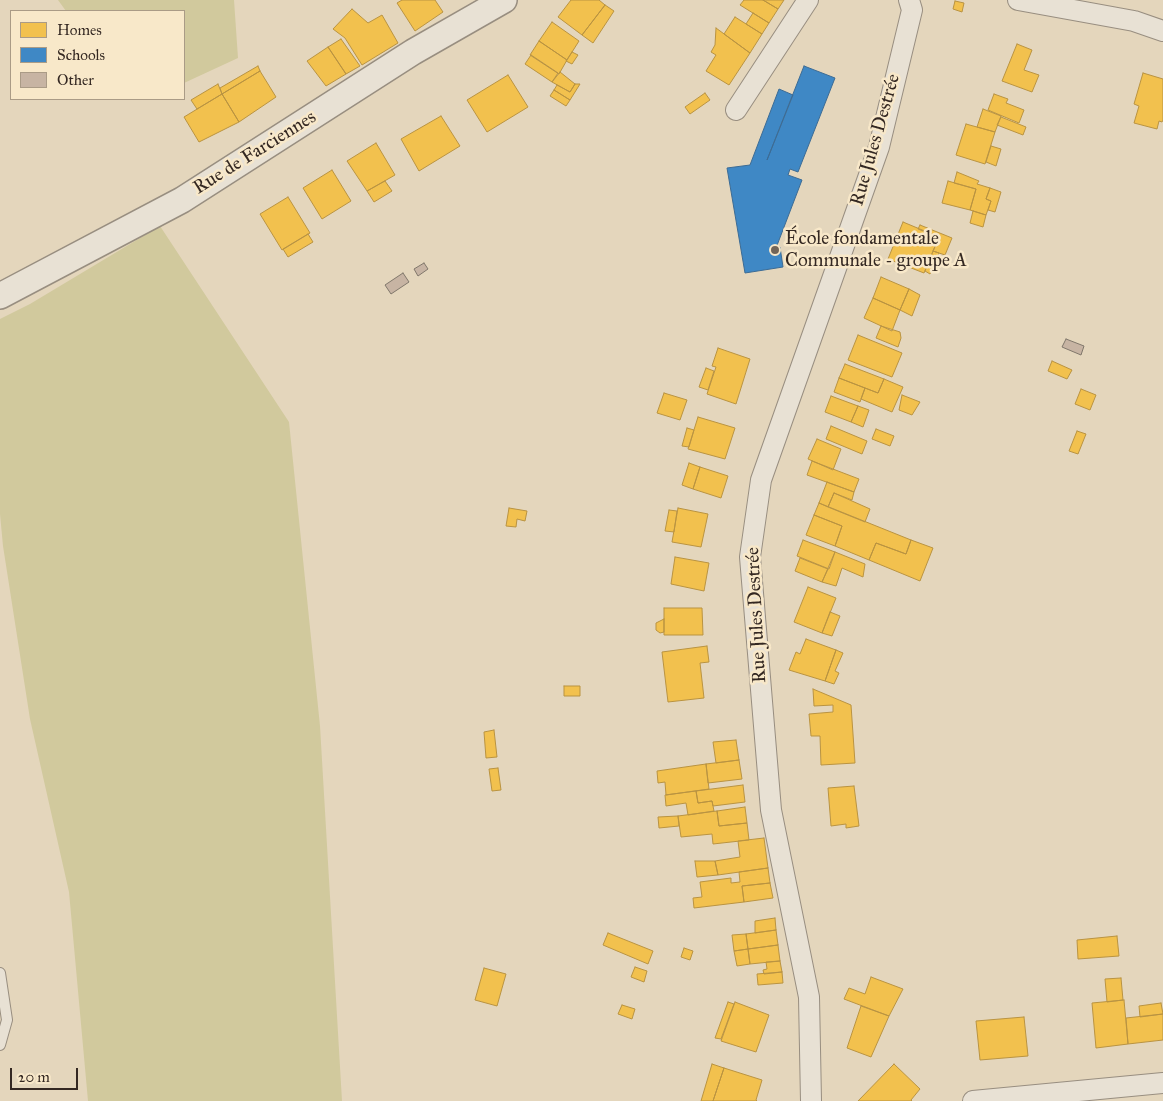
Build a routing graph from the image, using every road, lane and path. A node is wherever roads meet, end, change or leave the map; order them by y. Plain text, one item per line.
1 (504, 0) edge
2 (808, 0) edge
3 (909, 0) edge
4 (1018, 0) edge
5 (1163, 31) edge
6 (736, 110) dead end
7 (0, 296) edge
8 (0, 973) edge
9 (0, 1044) edge
10 (1163, 1083) edge
11 (811, 1101) edge
12 (973, 1101) edge

1 - 7 street, Rue de Farciennes
2 - 6 street
3 - 11 street, Rue Jules Destrée
4 - 5 street
8 - 9 lane
10 - 12 street

